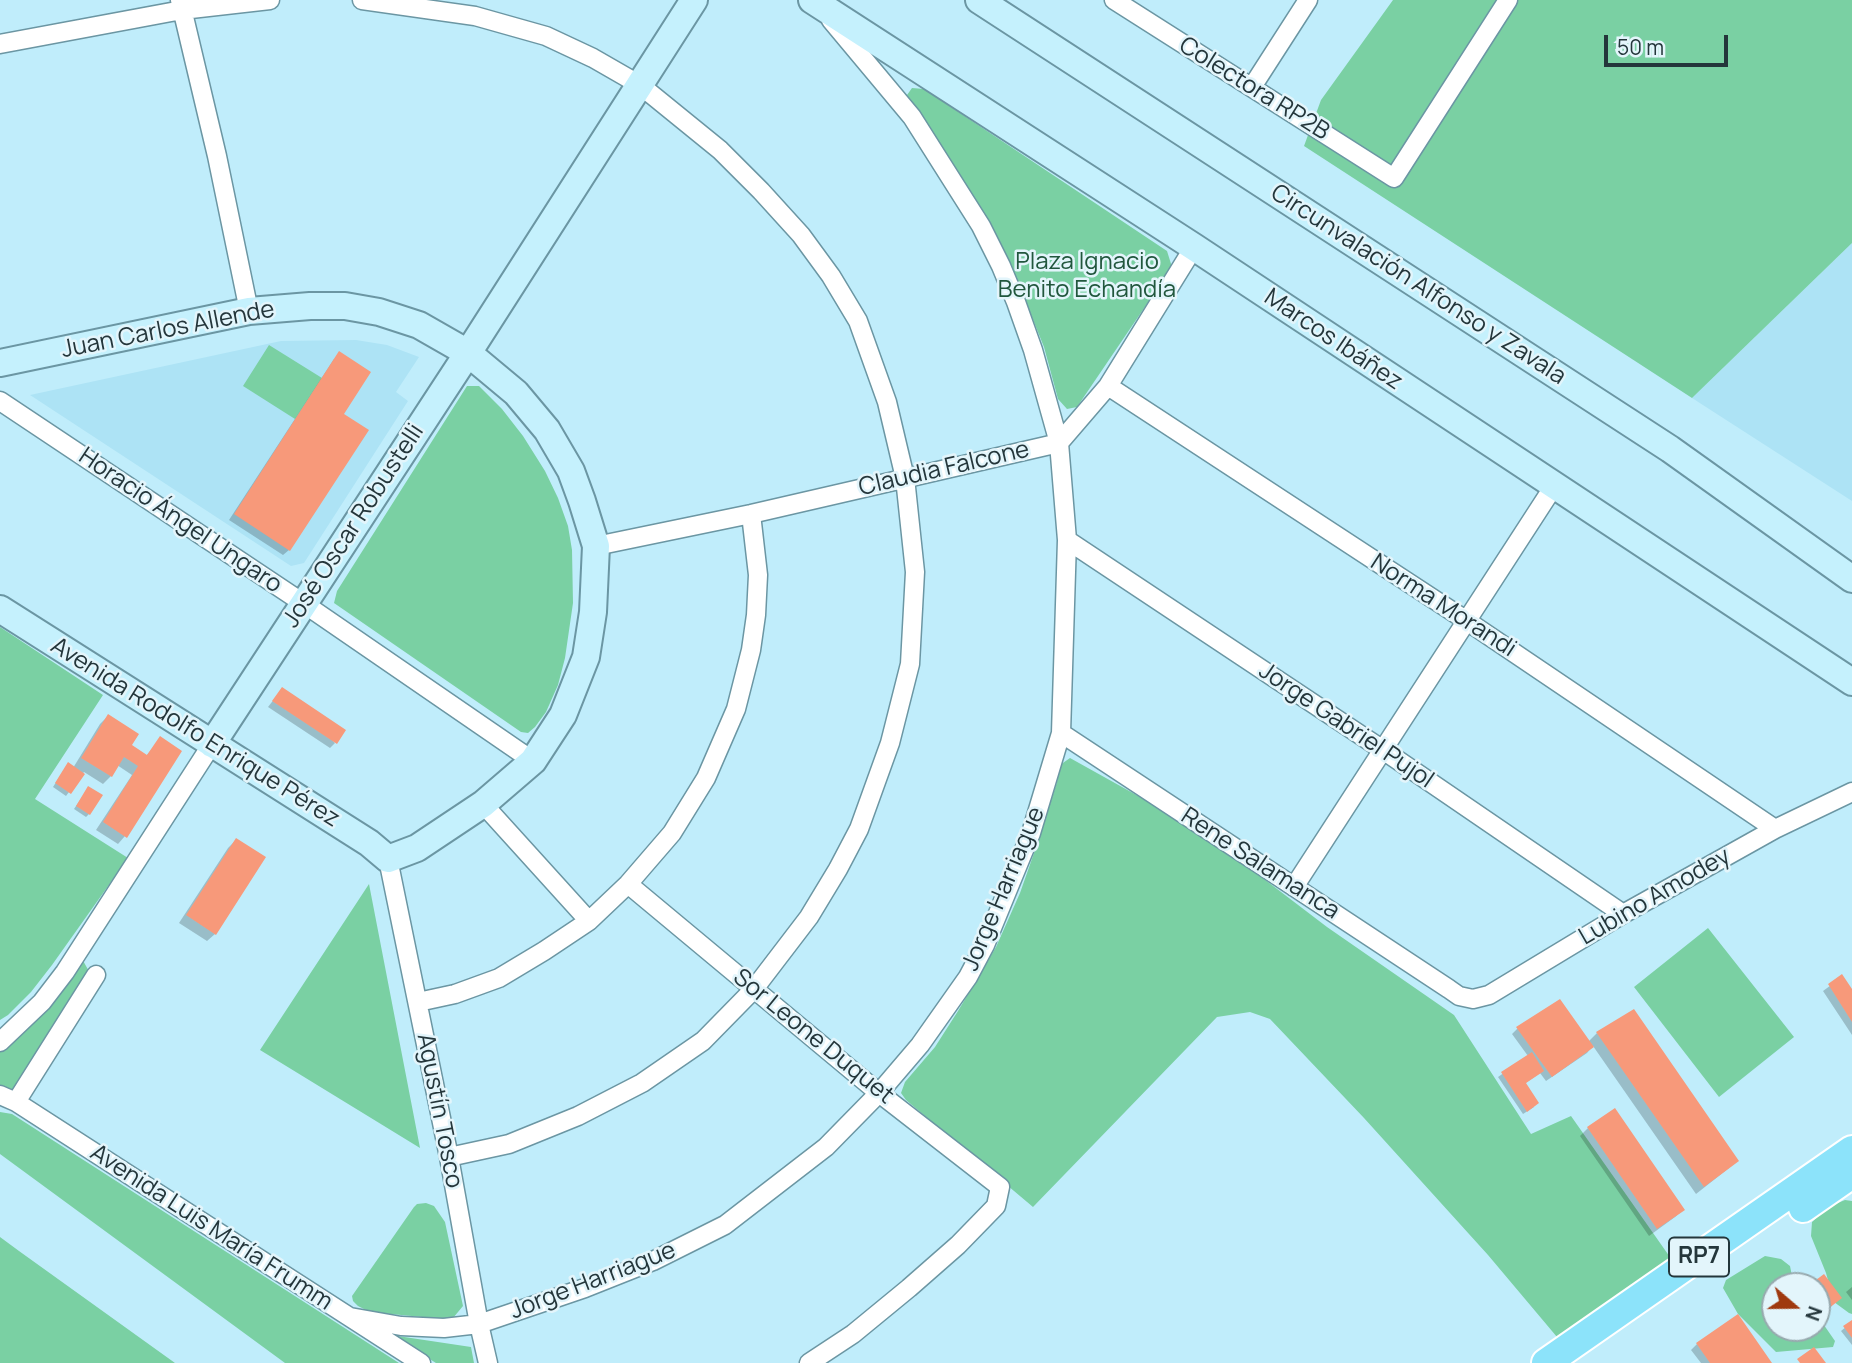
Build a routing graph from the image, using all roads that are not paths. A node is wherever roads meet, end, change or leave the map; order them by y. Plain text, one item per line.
1 (270, 0) edge
2 (362, 0) edge
3 (694, 0) edge
4 (979, 0) edge
5 (998, 0) edge
6 (1308, 0) edge
7 (1508, 0) edge
8 (1116, 1) edge
9 (815, 2) edge
10 (181, 5) edge
11 (0, 44) edge
12 (640, 85) junction
13 (1252, 87) junction
14 (1194, 247) junction
15 (250, 311) junction
16 (468, 353) junction
17 (0, 363) edge
18 (1108, 386) junction
19 (0, 401) edge
20 (1059, 443) junction
21 (905, 478) junction
22 (1554, 485) junction
23 (751, 514) junction
24 (1066, 540) junction
25 (596, 546) junction
26 (1852, 557) edge
27 (1852, 579) edge
28 (303, 603) junction
29 (0, 609) edge
30 (1466, 621) junction
31 (1852, 682) edge
32 (1061, 733) junction
33 (212, 744) junction
34 (1383, 750) junction
35 (533, 761) junction
36 (1852, 792) edge
37 (483, 804) junction
38 (1776, 829) junction
39 (388, 859) junction
40 (628, 884) junction
41 (1294, 887) junction
42 (1623, 914) junction
43 (589, 921) junction
44 (96, 975) dead end
45 (754, 989) junction
46 (1459, 996) joint
47 (418, 1002) junction
48 (0, 1042) edge
49 (879, 1093) junction
50 (8, 1099) edge
51 (1852, 1150) edge
52 (449, 1157) junction
53 (1852, 1174) edge
54 (350, 1317) junction
55 (479, 1324) junction
56 (422, 1363) edge
57 (488, 1363) edge
58 (809, 1363) edge
59 (1546, 1363) edge
60 (1575, 1363) edge

1 - 10 street
2 - 12 street
3 - 12 street, José Oscar Robustelli
4 - 27 street, Circunvalación Alfonso y Zavala
5 - 26 street, Circunvalación Alfonso y Zavala
6 - 13 street
7 - 13 street, Colectora RP2B
8 - 13 street, Colectora RP2B
9 - 14 street, Marcos Ibáñez
9 - 20 street, Jorge Harriague
10 - 11 street
10 - 15 street
12 - 16 street, José Oscar Robustelli
12 - 21 street
14 - 18 street, Claudia Falcone
14 - 22 street, Marcos Ibáñez
15 - 16 street, Juan Carlos Allende
15 - 17 street, Juan Carlos Allende
16 - 25 street, Juan Carlos Allende
16 - 28 street, José Oscar Robustelli
18 - 20 street, Claudia Falcone
18 - 30 street, Norma Morandi
19 - 28 street, Horacio Ángel Ungaro
20 - 21 street, Claudia Falcone
20 - 24 street, Jorge Harriague
21 - 23 street, Claudia Falcone
21 - 45 street
22 - 30 street
22 - 31 street, Marcos Ibáñez
23 - 25 street, Claudia Falcone
23 - 40 street
24 - 32 street, Jorge Harriague
24 - 34 street, Jorge Gabriel Pujol
25 - 35 street, Juan Carlos Allende
28 - 33 street, José Oscar Robustelli
28 - 35 street, Horacio Ángel Ungaro
29 - 33 street, Avenida Rodolfo Enrique Pérez
30 - 34 street
30 - 38 street, Norma Morandi
32 - 41 street, Rene Salamanca
32 - 49 street, Jorge Harriague
33 - 39 street, Avenida Rodolfo Enrique Pérez
33 - 48 street, José Oscar Robustelli
34 - 41 street
34 - 42 street, Jorge Gabriel Pujol
35 - 37 street, Juan Carlos Allende
36 - 38 street, Lubino Amodey
37 - 39 street, Juan Carlos Allende
37 - 43 street
38 - 42 street, Lubino Amodey
39 - 47 street, Agustín Tosco
40 - 43 street
40 - 45 street, Sor Leone Duquet
41 - 46 street, Rene Salamanca
42 - 46 street, Lubino Amodey
43 - 47 street
44 - 50 street
45 - 49 street, Sor Leone Duquet
45 - 52 street
47 - 52 street, Agustín Tosco
49 - 55 street, Jorge Harriague
49 - 58 street, Sor Leone Duquet
50 - 54 street, Avenida Luis María Frumm
51 - 59 main road, RP7
52 - 55 street, Agustín Tosco
53 - 60 main road, RP7
54 - 55 street, Jorge Harriague
54 - 56 street, Avenida Luis María Frumm
55 - 57 street, Agustín Tosco

